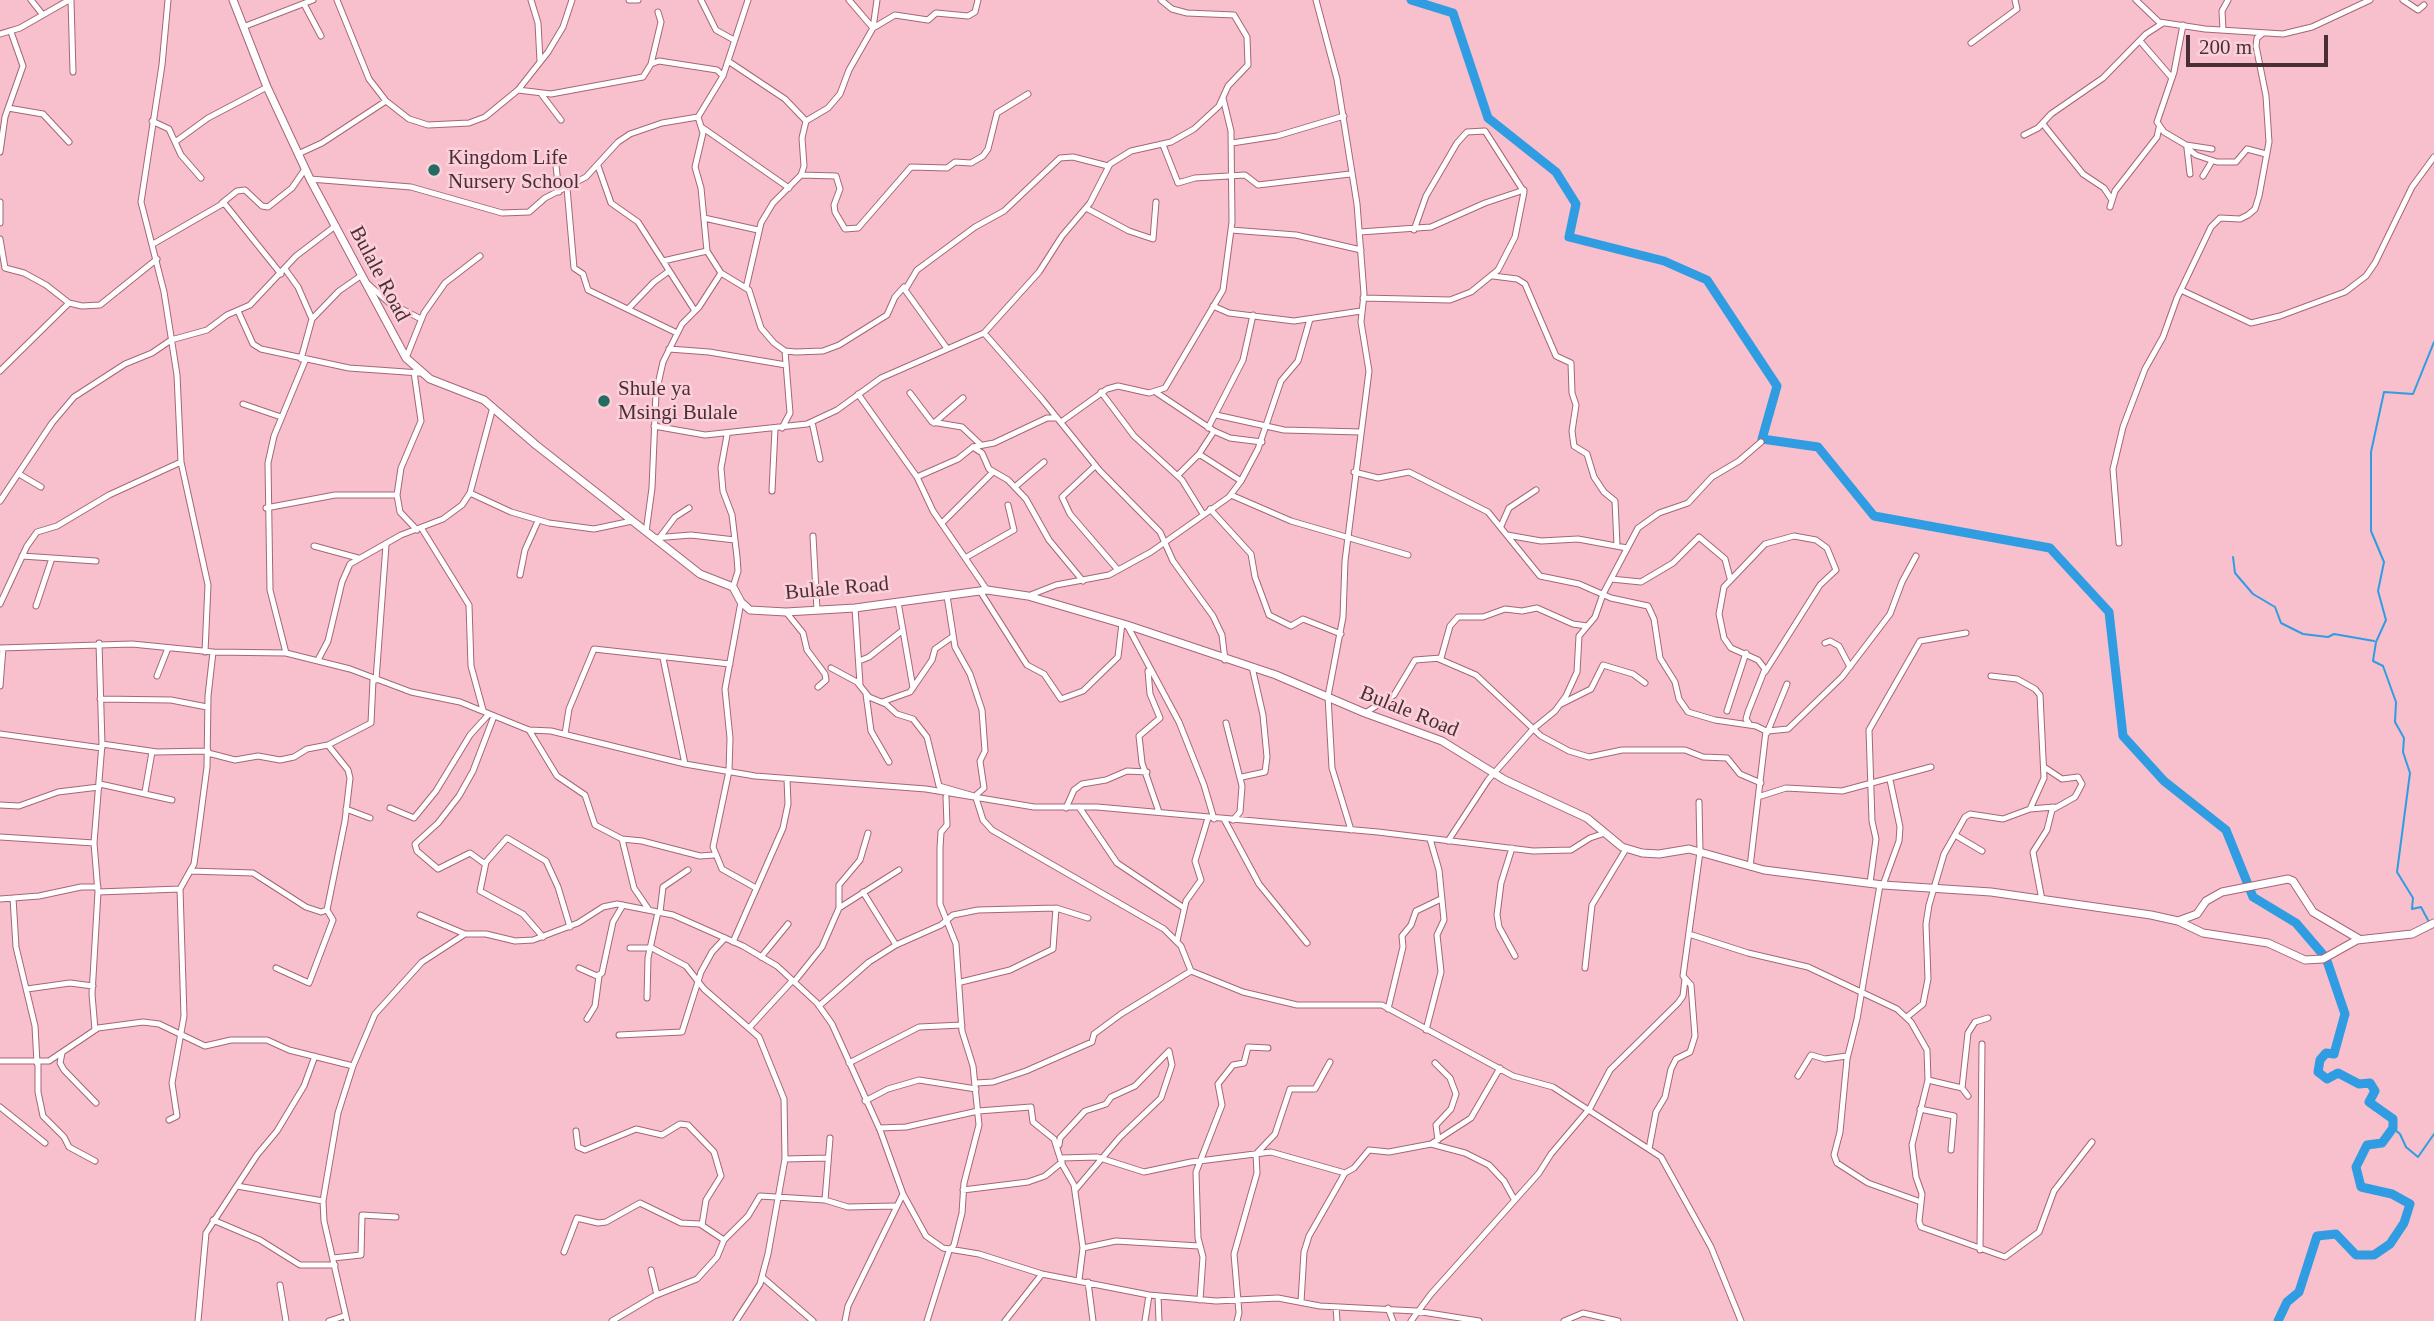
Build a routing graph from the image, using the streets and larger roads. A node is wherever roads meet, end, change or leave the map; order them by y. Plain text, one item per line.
1 (31, 0) edge
2 (70, 0) edge
3 (168, 0) edge
4 (233, 0) edge
5 (313, 0) edge
6 (337, 0) edge
7 (531, 0) edge
8 (572, 0) edge
9 (629, 0) edge
10 (638, 0) edge
11 (701, 0) edge
12 (748, 0) edge
13 (849, 0) edge
14 (877, 0) edge
15 (978, 0) edge
16 (1161, 0) edge
17 (1317, 0) edge
18 (2015, 0) edge
19 (2136, 0) edge
20 (2228, 0) edge
21 (2370, 0) edge
22 (2403, 0) edge
23 (304, 4) junction
24 (2424, 5) dead end
25 (658, 12) dead end
26 (43, 15) junction
27 (2163, 23) junction
28 (2183, 25) junction
29 (243, 27) junction
30 (873, 28) junction
31 (2222, 30) junction
32 (11, 32) junction
33 (2263, 33) junction
34 (0, 34) edge
35 (321, 37) dead end
36 (734, 40) junction
37 (2140, 41) junction
38 (1970, 43) dead end
39 (540, 61) junction
40 (728, 61) junction
41 (651, 64) junction
42 (73, 72) dead end
43 (723, 76) junction
44 (2172, 78) junction
45 (267, 87) junction
46 (518, 90) junction
47 (541, 94) junction
48 (1028, 94) dead end
49 (1223, 98) junction
50 (386, 101) junction
51 (8, 108) junction
52 (1343, 116) junction
53 (698, 117) junction
54 (561, 120) dead end
55 (152, 121) junction
56 (806, 121) junction
57 (2043, 124) junction
58 (703, 128) junction
59 (2159, 128) junction
60 (2024, 135) dead end
61 (69, 142) dead end
62 (175, 142) junction
63 (1232, 143) junction
64 (1163, 145) junction
65 (2186, 147) junction
66 (2212, 149) dead end
67 (0, 152) edge
68 (298, 154) junction
69 (2266, 154) junction
70 (555, 157) dead end
71 (2434, 158) edge
72 (2209, 162) junction
73 (597, 166) junction
74 (1108, 166) junction
75 (306, 169) junction
76 (1350, 174) junction
77 (2190, 174) dead end
78 (801, 176) junction
79 (1231, 176) junction
80 (2203, 176) dead end
81 (201, 178) dead end
82 (310, 179) junction
83 (568, 188) junction
84 (789, 188) junction
85 (1524, 190) junction
86 (559, 192) junction
87 (0, 202) edge
88 (1156, 202) dead end
89 (222, 203) junction
90 (1086, 208) junction
91 (704, 218) junction
92 (0, 223) edge
93 (334, 227) junction
94 (758, 230) junction
95 (1231, 230) junction
96 (1414, 230) junction
97 (1360, 232) junction
98 (0, 239) edge
99 (153, 244) junction
100 (1361, 250) junction
101 (707, 251) junction
102 (480, 256) dead end
103 (157, 260) junction
104 (663, 261) junction
105 (283, 271) junction
106 (669, 271) junction
107 (721, 273) junction
108 (362, 275) junction
109 (1493, 276) junction
110 (368, 283) junction
111 (904, 287) junction
112 (746, 288) junction
113 (2181, 290) junction
114 (1363, 298) junction
115 (69, 303) junction
116 (1213, 306) junction
117 (628, 309) junction
118 (238, 311) junction
119 (695, 311) junction
120 (1361, 311) junction
121 (1253, 315) junction
122 (312, 319) junction
123 (421, 319) junction
124 (1310, 319) junction
125 (677, 333) junction
126 (984, 333) junction
127 (171, 340) junction
128 (946, 348) junction
129 (669, 349) junction
130 (785, 351) junction
131 (406, 358) junction
132 (303, 360) junction
133 (786, 365) junction
134 (0, 371) edge
135 (417, 372) junction
136 (1101, 392) junction
137 (1156, 392) junction
138 (910, 393) dead end
139 (858, 394) junction
140 (963, 398) dead end
141 (243, 404) dead end
142 (493, 406) junction
143 (1216, 415) junction
144 (281, 417) junction
145 (1058, 420) junction
146 (812, 422) junction
147 (934, 423) junction
148 (654, 426) junction
149 (1265, 427) junction
150 (779, 428) junction
151 (1211, 429) junction
152 (1361, 432) junction
153 (727, 435) junction
154 (1262, 442) junction
155 (1761, 442) dead end
156 (976, 445) junction
157 (1199, 454) junction
158 (820, 458) dead end
159 (181, 461) junction
160 (1044, 461) dead end
161 (1095, 466) junction
162 (993, 472) junction
163 (1354, 472) junction
164 (19, 474) junction
165 (1178, 475) junction
166 (917, 477) junction
167 (1241, 481) junction
168 (1016, 486) junction
169 (41, 487) dead end
170 (772, 491) dead end
171 (1536, 491) dead end
172 (470, 492) junction
173 (397, 495) junction
174 (1231, 495) junction
175 (0, 501) edge
176 (1008, 505) dead end
177 (267, 508) junction
178 (689, 508) dead end
179 (1210, 509) junction
180 (1203, 514) junction
181 (538, 521) junction
182 (632, 521) junction
183 (942, 523) junction
184 (1501, 526) junction
185 (419, 529) junction
186 (646, 531) junction
187 (1507, 535) junction
188 (813, 536) dead end
189 (1348, 537) junction
190 (657, 538) junction
191 (735, 540) junction
192 (1163, 542) junction
193 (2119, 543) dead end
194 (386, 545) junction
195 (1617, 545) junction
196 (314, 546) dead end
197 (1627, 548) junction
198 (1408, 555) dead end
199 (22, 556) junction
200 (1916, 556) dead end
201 (52, 558) junction
202 (358, 558) junction
203 (965, 558) junction
204 (96, 561) dead end
205 (1118, 570) junction
206 (520, 575) dead end
207 (1730, 578) junction
208 (1611, 579) junction
209 (1083, 582) junction
210 (733, 587) junction
211 (984, 591) junction
212 (1602, 593) junction
213 (947, 596) junction
214 (1028, 596) junction
215 (741, 602) junction
216 (898, 602) junction
217 (0, 604) edge
218 (36, 606) dead end
219 (855, 608) junction
220 (817, 610) junction
221 (786, 612) junction
222 (1124, 624) junction
223 (1587, 626) junction
224 (902, 630) junction
225 (1966, 633) dead end
226 (1340, 634) junction
227 (952, 637) junction
228 (99, 643) junction
229 (1825, 643) dead end
230 (1, 648) edge
231 (168, 648) junction
232 (205, 652) junction
233 (213, 653) junction
234 (286, 653) junction
235 (1746, 653) junction
236 (663, 658) junction
237 (1440, 659) junction
238 (318, 660) junction
239 (1225, 660) junction
240 (859, 661) junction
241 (730, 664) junction
242 (1252, 667) junction
243 (1850, 667) junction
244 (831, 668) dead end
245 (1148, 669) junction
246 (1765, 672) junction
247 (157, 676) dead end
248 (1991, 676) dead end
249 (374, 680) junction
250 (1645, 683) dead end
251 (860, 684) junction
252 (1787, 684) dead end
253 (0, 686) edge
254 (818, 687) dead end
255 (913, 689) junction
256 (866, 694) junction
257 (1328, 696) junction
258 (100, 699) junction
259 (882, 702) junction
260 (1561, 704) junction
261 (207, 707) junction
262 (1727, 711) dead end
263 (489, 713) junction
264 (1365, 713) junction
265 (1226, 723) dead end
266 (1750, 724) junction
267 (1533, 729) junction
268 (529, 730) junction
269 (1767, 732) junction
270 (0, 734) edge
271 (565, 734) junction
272 (328, 745) junction
273 (102, 746) junction
274 (152, 752) junction
275 (208, 752) junction
276 (889, 762) dead end
277 (685, 764) junction
278 (1931, 766) dead end
279 (2044, 767) junction
280 (729, 771) junction
281 (1147, 772) junction
282 (1495, 774) junction
283 (1242, 777) junction
284 (787, 779) junction
285 (1890, 780) junction
286 (1761, 783) junction
287 (1872, 785) junction
288 (100, 786) junction
289 (145, 792) junction
290 (1760, 796) junction
291 (946, 797) dead end
292 (975, 797) junction
293 (172, 800) dead end
294 (1699, 802) dead end
295 (0, 804) edge
296 (1079, 807) junction
297 (2054, 807) junction
298 (390, 808) dead end
299 (1066, 808) junction
300 (346, 809) junction
301 (2030, 809) junction
302 (1159, 812) junction
303 (370, 818) dead end
304 (1211, 818) junction
305 (1224, 819) junction
306 (1233, 820) junction
307 (1351, 830) junction
308 (868, 833) dead end
309 (1605, 833) junction
310 (1955, 835) junction
311 (0, 837) edge
312 (622, 839) junction
313 (1430, 839) junction
314 (1448, 841) junction
315 (93, 843) junction
316 (1512, 848) junction
317 (1626, 849) junction
318 (1982, 850) dead end
319 (1700, 852) junction
320 (714, 855) junction
321 (485, 864) junction
322 (1750, 867) junction
323 (688, 870) dead end
324 (899, 870) dead end
325 (190, 871) junction
326 (1870, 883) junction
327 (1881, 885) junction
328 (634, 888) junction
329 (756, 888) junction
330 (180, 889) junction
331 (1935, 889) junction
332 (98, 890) junction
333 (863, 892) junction
334 (13, 898) junction
335 (0, 899) edge
336 (1441, 899) junction
337 (2042, 900) junction
338 (623, 905) junction
339 (632, 906) junction
340 (839, 908) junction
341 (1056, 908) junction
342 (1184, 908) junction
343 (327, 910) junction
344 (649, 910) junction
345 (659, 912) junction
346 (420, 915) dead end
347 (1088, 918) dead end
348 (946, 921) junction
349 (2178, 921) junction
350 (2434, 923) edge
351 (788, 924) dead end
352 (570, 927) junction
353 (465, 934) junction
354 (1689, 934) junction
355 (543, 937) junction
356 (725, 938) junction
357 (2360, 939) junction
358 (1177, 941) junction
359 (733, 942) junction
360 (1307, 943) dead end
361 (896, 945) junction
362 (650, 947) junction
363 (631, 948) dead end
364 (1515, 956) dead end
365 (761, 957) junction
366 (276, 968) dead end
367 (579, 968) dead end
368 (1585, 968) dead end
369 (1191, 971) junction
370 (599, 976) junction
371 (1685, 979) junction
372 (698, 980) junction
373 (793, 981) junction
374 (961, 982) junction
375 (93, 986) junction
376 (27, 989) junction
377 (1861, 993) junction
378 (647, 998) dead end
379 (820, 1006) junction
380 (1388, 1009) junction
381 (1907, 1017) junction
382 (587, 1018) dead end
383 (1988, 1018) dead end
384 (962, 1025) junction
385 (749, 1028) junction
386 (95, 1030) junction
387 (1426, 1030) junction
388 (181, 1034) junction
389 (619, 1035) dead end
390 (1982, 1044) dead end
391 (1268, 1048) dead end
392 (62, 1052) junction
393 (315, 1056) junction
394 (1847, 1056) junction
395 (0, 1061) edge
396 (1331, 1062) dead end
397 (37, 1063) junction
398 (849, 1063) junction
399 (1435, 1063) dead end
400 (352, 1066) junction
401 (1500, 1068) junction
402 (1798, 1076) dead end
403 (1928, 1080) junction
404 (976, 1086) junction
405 (1962, 1088) junction
406 (1968, 1096) dead end
407 (865, 1101) junction
408 (96, 1102) dead end
409 (0, 1107) edge
410 (1590, 1108) junction
411 (1920, 1109) junction
412 (978, 1111) junction
413 (169, 1120) dead end
414 (879, 1128) junction
415 (576, 1131) dead end
416 (830, 1138) dead end
417 (1438, 1140) junction
418 (2092, 1142) dead end
419 (45, 1143) dead end
420 (1432, 1144) junction
421 (1059, 1148) junction
422 (1649, 1149) junction
423 (1951, 1150) dead end
424 (1256, 1154) junction
425 (828, 1158) junction
426 (785, 1159) junction
427 (1061, 1160) junction
428 (1103, 1160) junction
429 (95, 1161) dead end
430 (1197, 1163) junction
431 (1345, 1173) junction
432 (237, 1186) junction
433 (963, 1191) junction
434 (1075, 1191) junction
435 (903, 1194) junction
436 (776, 1195) junction
437 (1514, 1199) junction
438 (825, 1200) junction
439 (323, 1201) junction
440 (1921, 1202) junction
441 (895, 1206) junction
442 (396, 1217) dead end
443 (213, 1220) junction
444 (702, 1225) junction
445 (723, 1240) junction
446 (1199, 1246) junction
447 (1083, 1248) junction
448 (1980, 1250) junction
449 (949, 1251) junction
450 (564, 1252) dead end
451 (334, 1262) junction
452 (651, 1270) dead end
453 (1042, 1274) junction
454 (762, 1277) junction
455 (1079, 1280) junction
456 (1088, 1282) junction
457 (280, 1285) dead end
458 (657, 1295) junction
459 (1149, 1295) junction
460 (1158, 1296) junction
461 (1200, 1300) junction
462 (1238, 1300) junction
463 (1301, 1302) junction
464 (1336, 1307) junction
465 (1388, 1308) junction
466 (1416, 1311) junction
467 (345, 1318) edge
468 (198, 1321) edge
469 (286, 1321) edge
470 (329, 1321) edge
471 (612, 1321) edge
472 (736, 1321) edge
473 (813, 1321) edge
474 (845, 1321) edge
475 (927, 1321) edge
476 (1005, 1321) edge
477 (1093, 1321) edge
478 (1145, 1321) edge
479 (1159, 1321) edge
480 (1237, 1321) edge
481 (1337, 1321) edge
482 (1393, 1321) edge
483 (1411, 1321) edge
484 (1479, 1321) edge
485 (1564, 1321) edge
486 (1618, 1321) edge
487 (1741, 1321) edge

1 - 26 street
2 - 26 street
2 - 42 street
3 - 55 street
4 - 29 street, Bulale Road
5 - 23 street
6 - 50 street
7 - 39 street
8 - 39 street
9 - 10 street
11 - 36 street
12 - 36 street
13 - 30 street
14 - 30 street
15 - 30 street
16 - 49 street
17 - 52 street
18 - 38 street
19 - 27 street
20 - 31 street
21 - 33 street
22 - 24 street
23 - 29 street
23 - 35 street
25 - 41 street
26 - 32 street
27 - 28 street
27 - 37 street
28 - 31 street
28 - 44 street
29 - 45 street, Bulale Road
30 - 56 street
31 - 33 street
32 - 34 street
32 - 51 street
33 - 69 street
36 - 40 street
37 - 44 street
37 - 57 street
39 - 46 street
40 - 43 street
40 - 56 street
41 - 43 street
41 - 47 street
43 - 53 street
44 - 59 street
45 - 62 street
45 - 68 street, Bulale Road
46 - 47 street
46 - 50 street
47 - 54 street
48 - 78 street
49 - 63 street
49 - 64 street
50 - 68 street
51 - 61 street
51 - 67 street
52 - 63 street
52 - 76 street
53 - 58 street
53 - 73 street
55 - 62 street
55 - 99 street
56 - 78 street
57 - 59 street
57 - 60 street
58 - 84 street
58 - 91 street
59 - 65 street
62 - 81 street
63 - 79 street
64 - 74 street
64 - 79 street
65 - 66 street
65 - 72 street
65 - 77 street
68 - 75 street, Bulale Road
69 - 72 street
69 - 113 street
70 - 86 street
71 - 113 street
72 - 80 street
73 - 83 street
73 - 104 street
74 - 90 street
74 - 111 street
75 - 82 street, Bulale Road
75 - 89 street
76 - 79 street
76 - 97 street
78 - 84 street
79 - 95 street
82 - 86 street
82 - 93 street, Bulale Road
83 - 86 street
83 - 117 street
84 - 94 street
85 - 96 street
85 - 96 street
85 - 109 street
87 - 92 street
88 - 90 street
89 - 99 street
89 - 105 street
90 - 126 street
91 - 94 street
91 - 101 street
93 - 105 street
93 - 108 street, Bulale Road
94 - 112 street
95 - 100 street
95 - 116 street
96 - 97 street
97 - 100 street
98 - 115 street
99 - 103 street
100 - 114 street
101 - 104 street
101 - 107 street
102 - 123 street
103 - 115 street
103 - 127 street
104 - 106 street
105 - 118 street
105 - 122 street
106 - 117 street
106 - 119 street
107 - 112 street
107 - 119 street
108 - 110 street, Bulale Road
108 - 122 street
109 - 114 street
109 - 195 street
110 - 123 street
110 - 131 street, Bulale Road
111 - 128 street
111 - 130 street
112 - 130 street
113 - 193 street
114 - 120 street
115 - 134 street
116 - 121 street
116 - 137 street
117 - 125 street
118 - 127 street
118 - 132 street
119 - 125 street
120 - 124 street
120 - 152 street
121 - 124 street
121 - 143 street
122 - 132 street
123 - 131 street
124 - 149 street
125 - 129 street
126 - 128 street
126 - 145 street
127 - 159 street
127 - 164 street
128 - 139 street
129 - 133 street
129 - 148 street
130 - 133 street
131 - 135 street, Bulale Road
132 - 135 street
132 - 144 street
133 - 150 street
135 - 142 street, Bulale Road
135 - 173 street
136 - 137 street
136 - 145 street
136 - 165 street
137 - 151 street
138 - 147 street
139 - 146 street
139 - 166 street
140 - 147 street
141 - 144 street
142 - 172 street
142 - 182 street, Bulale Road
143 - 149 street
143 - 151 street
144 - 177 street
145 - 156 street
145 - 161 street
146 - 150 street
146 - 158 street
147 - 156 street
148 - 153 street
148 - 186 street
149 - 152 street
149 - 154 street
150 - 153 street
150 - 170 street
151 - 154 street
151 - 157 street
152 - 163 street
153 - 191 street
154 - 167 street
155 - 197 street
156 - 162 street
156 - 166 street
157 - 165 street
157 - 167 street
159 - 199 street
159 - 232 street
160 - 168 street
161 - 192 street
161 - 205 street
162 - 168 street
162 - 183 street
163 - 184 street
163 - 189 street
164 - 169 street
164 - 175 street
165 - 180 street
166 - 183 street
167 - 174 street
168 - 209 street
171 - 184 street
172 - 181 street
172 - 185 street
173 - 177 street
173 - 185 street
174 - 179 street
174 - 189 street
176 - 203 street
177 - 234 street
178 - 190 street
179 - 180 street
179 - 226 street
180 - 192 street
181 - 182 street
181 - 206 street
182 - 186 street, Bulale Road
183 - 203 street
184 - 187 street
185 - 194 street
185 - 263 street
186 - 190 street, Bulale Road
187 - 195 street
187 - 212 street
188 - 220 street
189 - 198 street
189 - 226 street
190 - 191 street
190 - 210 street, Bulale Road
191 - 210 street
192 - 205 street
192 - 239 street
194 - 202 street
194 - 249 street
195 - 197 street
196 - 202 street
197 - 208 street
199 - 201 street
199 - 217 street
200 - 243 street
201 - 204 street
201 - 218 street
202 - 238 street
203 - 211 street
205 - 209 street
207 - 208 street
207 - 235 street
207 - 246 street
208 - 212 street
209 - 214 street
210 - 215 street
211 - 213 street, Bulale Road
211 - 214 street, Bulale Road
211 - 222 street
212 - 223 street
212 - 266 street
213 - 216 street, Bulale Road
213 - 227 street
214 - 222 street, Bulale Road
215 - 221 street, Bulale Road
215 - 241 street
216 - 219 street, Bulale Road
216 - 224 street
219 - 220 street, Bulale Road
219 - 240 street
220 - 221 street, Bulale Road
221 - 254 street
222 - 239 street, Bulale Road
222 - 245 street
223 - 237 street
223 - 260 street
224 - 240 street
224 - 255 street
225 - 287 street
226 - 257 street
227 - 255 street
227 - 292 street
228 - 230 street
228 - 231 street
228 - 258 street
229 - 243 street
230 - 253 street
231 - 232 street
231 - 247 street
232 - 233 street
233 - 234 street
233 - 261 street
234 - 238 street
235 - 246 street
235 - 262 street
236 - 241 street
236 - 271 street
236 - 277 street
237 - 264 street
237 - 267 street
238 - 249 street
239 - 242 street, Bulale Road
240 - 251 street
241 - 280 street
242 - 257 street, Bulale Road
242 - 283 street
243 - 269 street
244 - 251 street
245 - 281 street
245 - 304 street
246 - 266 street
248 - 279 street
249 - 263 street
249 - 272 street
250 - 260 street
251 - 256 street
252 - 269 street
255 - 259 street
256 - 259 street
256 - 276 street
257 - 264 street, Bulale Road
257 - 307 street
258 - 261 street
258 - 273 street
259 - 292 street
260 - 267 street
261 - 275 street
263 - 268 street
263 - 298 street
263 - 321 street
264 - 282 street, Bulale Road
265 - 283 street
266 - 269 street
267 - 282 street
267 - 286 street
268 - 271 street
268 - 312 street
269 - 286 street
270 - 273 street
271 - 277 street
272 - 275 street
272 - 300 street
273 - 274 street
273 - 288 street
274 - 275 street
274 - 289 street
275 - 325 street
277 - 280 street
278 - 285 street
279 - 297 street
279 - 301 street
280 - 284 street
280 - 320 street
281 - 299 street
281 - 302 street
282 - 309 street, Bulale Road
282 - 314 street
283 - 306 street
284 - 292 street
284 - 329 street
285 - 287 street
285 - 327 street
286 - 290 street
287 - 290 street
287 - 326 street
288 - 289 street
288 - 295 street
288 - 315 street
289 - 293 street
290 - 322 street
291 - 348 street
292 - 299 street
292 - 358 street
294 - 319 street
296 - 299 street
296 - 302 street
296 - 342 street
297 - 301 street
297 - 337 street
300 - 303 street
300 - 343 street
301 - 310 street
302 - 304 street
304 - 305 street
304 - 342 street
305 - 306 street
305 - 360 street
306 - 307 street
307 - 313 street
308 - 340 street
309 - 316 street
309 - 317 street, Bulale Road
310 - 318 street
310 - 331 street
311 - 315 street
312 - 320 street
312 - 328 street
313 - 314 street
313 - 336 street
314 - 316 street
315 - 332 street
316 - 364 street
317 - 319 street
317 - 368 street
319 - 322 street
319 - 354 street
320 - 329 street
321 - 352 street
321 - 355 street
322 - 326 street
323 - 345 street
324 - 333 street
325 - 330 street
325 - 343 street
326 - 327 street
327 - 331 street
327 - 377 street
328 - 339 street
328 - 344 street
329 - 359 street
330 - 332 street
330 - 388 street
331 - 337 street
331 - 381 street
332 - 334 street
332 - 375 street
333 - 340 street
333 - 361 street
334 - 335 street
334 - 376 street
336 - 380 street
336 - 387 street
337 - 349 street
338 - 339 street
338 - 352 street
338 - 370 street
339 - 344 street
340 - 373 street
341 - 347 street
341 - 348 street
341 - 374 street
342 - 358 street
343 - 366 street
344 - 345 street
345 - 356 street
345 - 362 street
346 - 353 street
348 - 361 street
348 - 374 street
349 - 357 street
349 - 357 street
350 - 357 street
351 - 365 street
352 - 355 street
353 - 355 street
353 - 400 street
354 - 371 street
354 - 377 street
356 - 359 street
356 - 372 street
358 - 369 street
359 - 365 street
361 - 379 street
362 - 363 street
362 - 372 street
362 - 378 street
365 - 373 street
367 - 370 street
369 - 380 street
369 - 404 street
370 - 382 street
371 - 410 street
371 - 422 street
372 - 385 street
372 - 389 street
373 - 379 street
373 - 385 street
374 - 384 street
375 - 376 street
375 - 386 street
376 - 397 street
377 - 381 street
377 - 394 street
379 - 398 street
380 - 387 street
381 - 403 street
383 - 405 street
384 - 398 street
384 - 404 street
385 - 426 street
386 - 388 street
386 - 392 street
387 - 401 street
388 - 393 street
388 - 413 street
390 - 448 street
391 - 430 street
392 - 397 street
392 - 408 street
393 - 400 street
393 - 432 street
394 - 402 street
394 - 440 street
395 - 397 street
396 - 424 street
397 - 429 street
398 - 407 street
399 - 417 street
400 - 439 street
401 - 410 street
401 - 417 street
403 - 405 street
403 - 411 street
404 - 407 street
404 - 412 street
405 - 406 street
407 - 414 street
409 - 419 street
410 - 422 street
410 - 437 street
411 - 423 street
411 - 440 street
412 - 414 street
412 - 421 street
412 - 433 street
414 - 435 street
415 - 444 street
416 - 425 street
417 - 420 street
418 - 448 street
420 - 431 street
420 - 437 street
421 - 427 street
421 - 428 street
422 - 487 street
424 - 430 street
424 - 431 street
424 - 462 street
425 - 426 street
425 - 438 street
426 - 436 street
427 - 428 street
427 - 433 street
427 - 434 street
428 - 430 street
428 - 434 street
430 - 446 street
431 - 463 street
432 - 439 street
432 - 443 street
433 - 449 street
434 - 447 street
435 - 441 street
435 - 449 street
436 - 438 street
436 - 445 street
436 - 454 street
437 - 466 street
438 - 441 street
439 - 451 street
440 - 448 street
441 - 474 street
442 - 451 street
443 - 451 street
443 - 468 street
444 - 445 street
444 - 450 street
445 - 458 street
446 - 447 street
446 - 461 street
447 - 455 street
449 - 453 street
449 - 475 street
451 - 467 street
452 - 458 street
453 - 455 street
453 - 476 street
454 - 472 street
454 - 473 street
455 - 456 street
456 - 459 street
456 - 477 street
457 - 469 street
458 - 471 street
459 - 460 street
459 - 478 street
460 - 461 street
460 - 479 street
461 - 462 street
462 - 463 street
462 - 480 street
463 - 464 street
464 - 465 street
464 - 481 street
465 - 466 street
465 - 482 street
466 - 483 street
466 - 484 street
467 - 470 street
485 - 486 street

